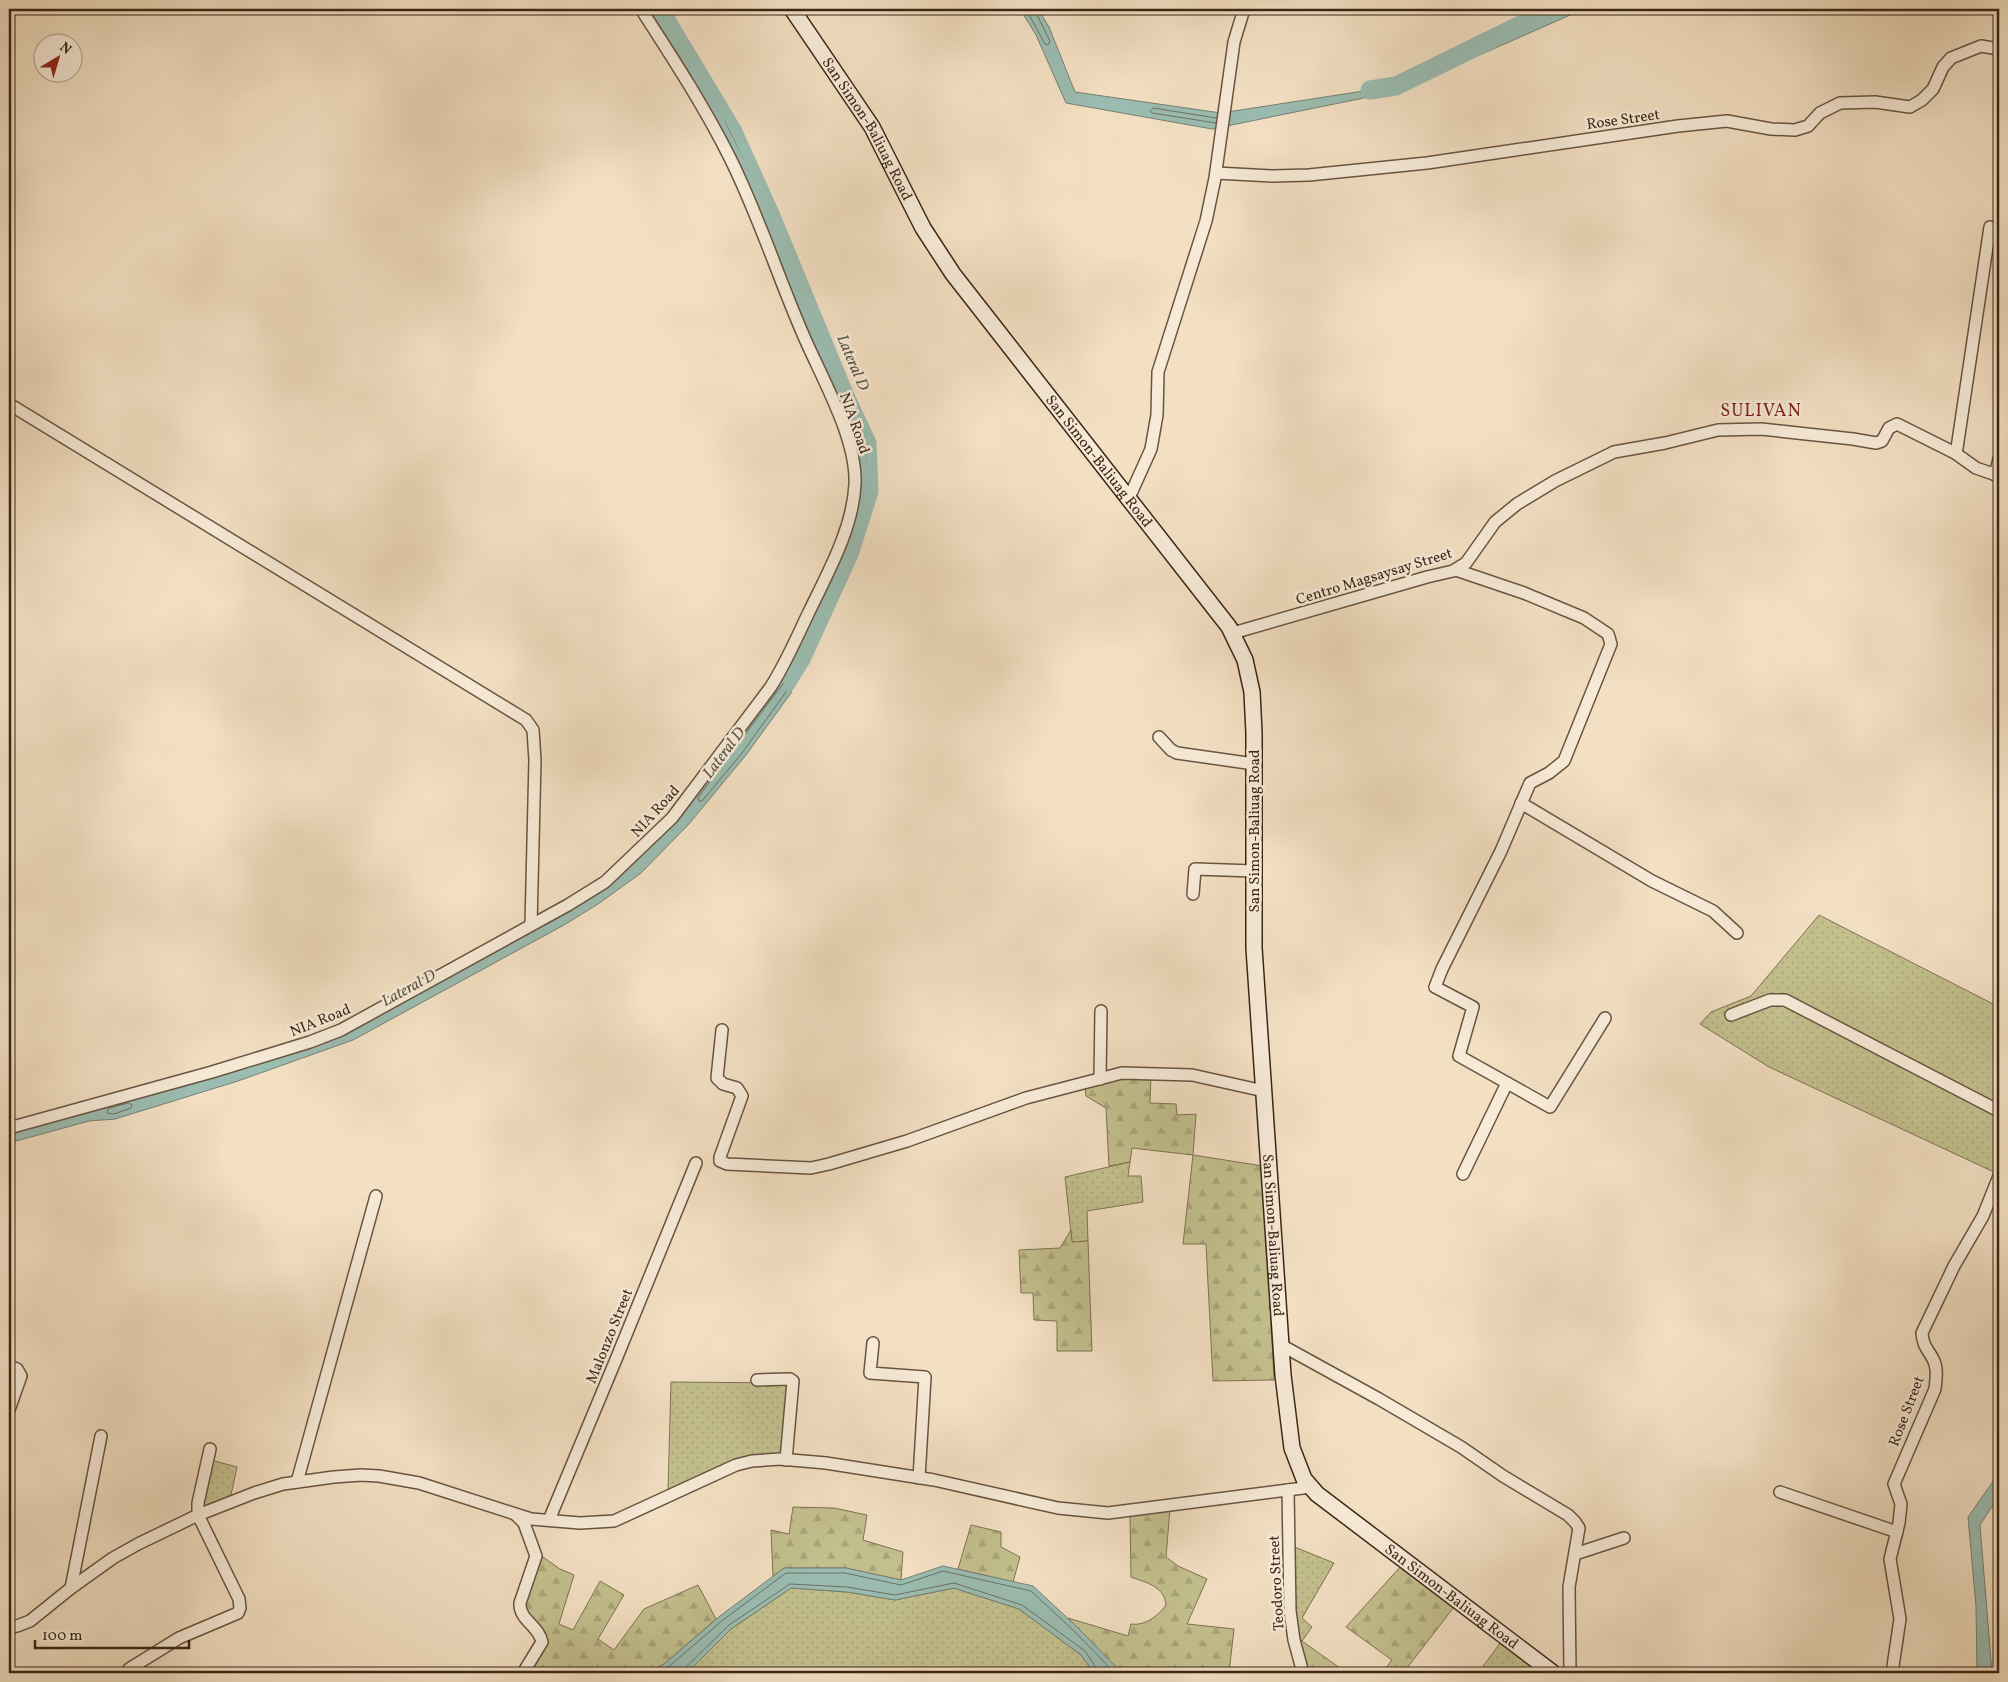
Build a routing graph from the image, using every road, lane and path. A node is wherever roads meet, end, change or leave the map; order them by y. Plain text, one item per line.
1 (641, 9) edge
2 (792, 9) edge
3 (1244, 9) edge
4 (1999, 48) edge
5 (1216, 173) junction
6 (1990, 227) dead end
7 (9, 404) edge
8 (1955, 453) junction
9 (1999, 459) edge
10 (1997, 476) edge
11 (1130, 498) junction
12 (1456, 570) junction
13 (1232, 633) junction
14 (1159, 737) dead end
15 (1254, 764) junction
16 (1521, 804) junction
17 (1254, 871) junction
18 (1193, 894) dead end
19 (530, 926) junction
20 (1737, 933) dead end
21 (1101, 1011) dead end
22 (1731, 1015) dead end
23 (1605, 1018) dead end
24 (722, 1030) dead end
25 (1100, 1079) junction
26 (1507, 1083) junction
27 (1264, 1090) junction
28 (1999, 1111) edge
29 (9, 1128) edge
30 (696, 1162) dead end
31 (1463, 1174) dead end
32 (1999, 1176) edge
33 (376, 1196) dead end
34 (873, 1344) dead end
35 (1281, 1345) junction
36 (9, 1366) edge
37 (757, 1380) dead end
38 (9, 1410) edge
39 (102, 1436) dead end
40 (210, 1449) dead end
41 (786, 1460) junction
42 (919, 1478) junction
43 (297, 1482) junction
44 (1311, 1487) junction
45 (1288, 1490) junction
46 (1780, 1492) dead end
47 (515, 1514) junction
48 (198, 1515) junction
49 (548, 1520) junction
50 (1897, 1532) junction
51 (1624, 1538) dead end
52 (1575, 1554) junction
53 (71, 1588) junction
54 (9, 1627) edge
55 (129, 1669) dead end
56 (524, 1673) edge
57 (1303, 1673) edge
58 (1553, 1673) edge
59 (1570, 1673) edge
60 (1892, 1673) edge

1 - 19 street, NIA Road
2 - 11 main road, San Simon-Baliuag Road
3 - 5 street
4 - 5 street, Rose Street
5 - 11 street
6 - 8 street
7 - 19 street
8 - 10 street, Centro Magsaysay Street
8 - 12 street, Centro Magsaysay Street
9 - 10 street
11 - 13 main road, San Simon-Baliuag Road
12 - 13 street, Centro Magsaysay Street
12 - 16 street
13 - 15 main road, San Simon-Baliuag Road
14 - 15 street
15 - 17 main road, San Simon-Baliuag Road
16 - 20 street
16 - 26 street
17 - 18 street
17 - 27 main road, San Simon-Baliuag Road
19 - 29 street, NIA Road
21 - 25 street
22 - 28 street
23 - 26 street
24 - 25 street
25 - 27 street
26 - 31 street
27 - 35 main road, San Simon-Baliuag Road
30 - 49 street, Malonzo Street
32 - 50 street, Rose Street
33 - 43 street
34 - 42 street
35 - 44 main road, San Simon-Baliuag Road
35 - 52 street
36 - 38 street
37 - 41 street
39 - 53 street
40 - 48 street
41 - 42 street
41 - 49 street
42 - 45 street
43 - 47 street
43 - 48 street
44 - 45 street
44 - 58 main road, San Simon-Baliuag Road
45 - 57 street, Teodoro Street
46 - 50 street
47 - 49 street
47 - 56 street
48 - 53 street
48 - 55 street
50 - 60 street, Rose Street
51 - 52 street
52 - 59 street
53 - 54 street

